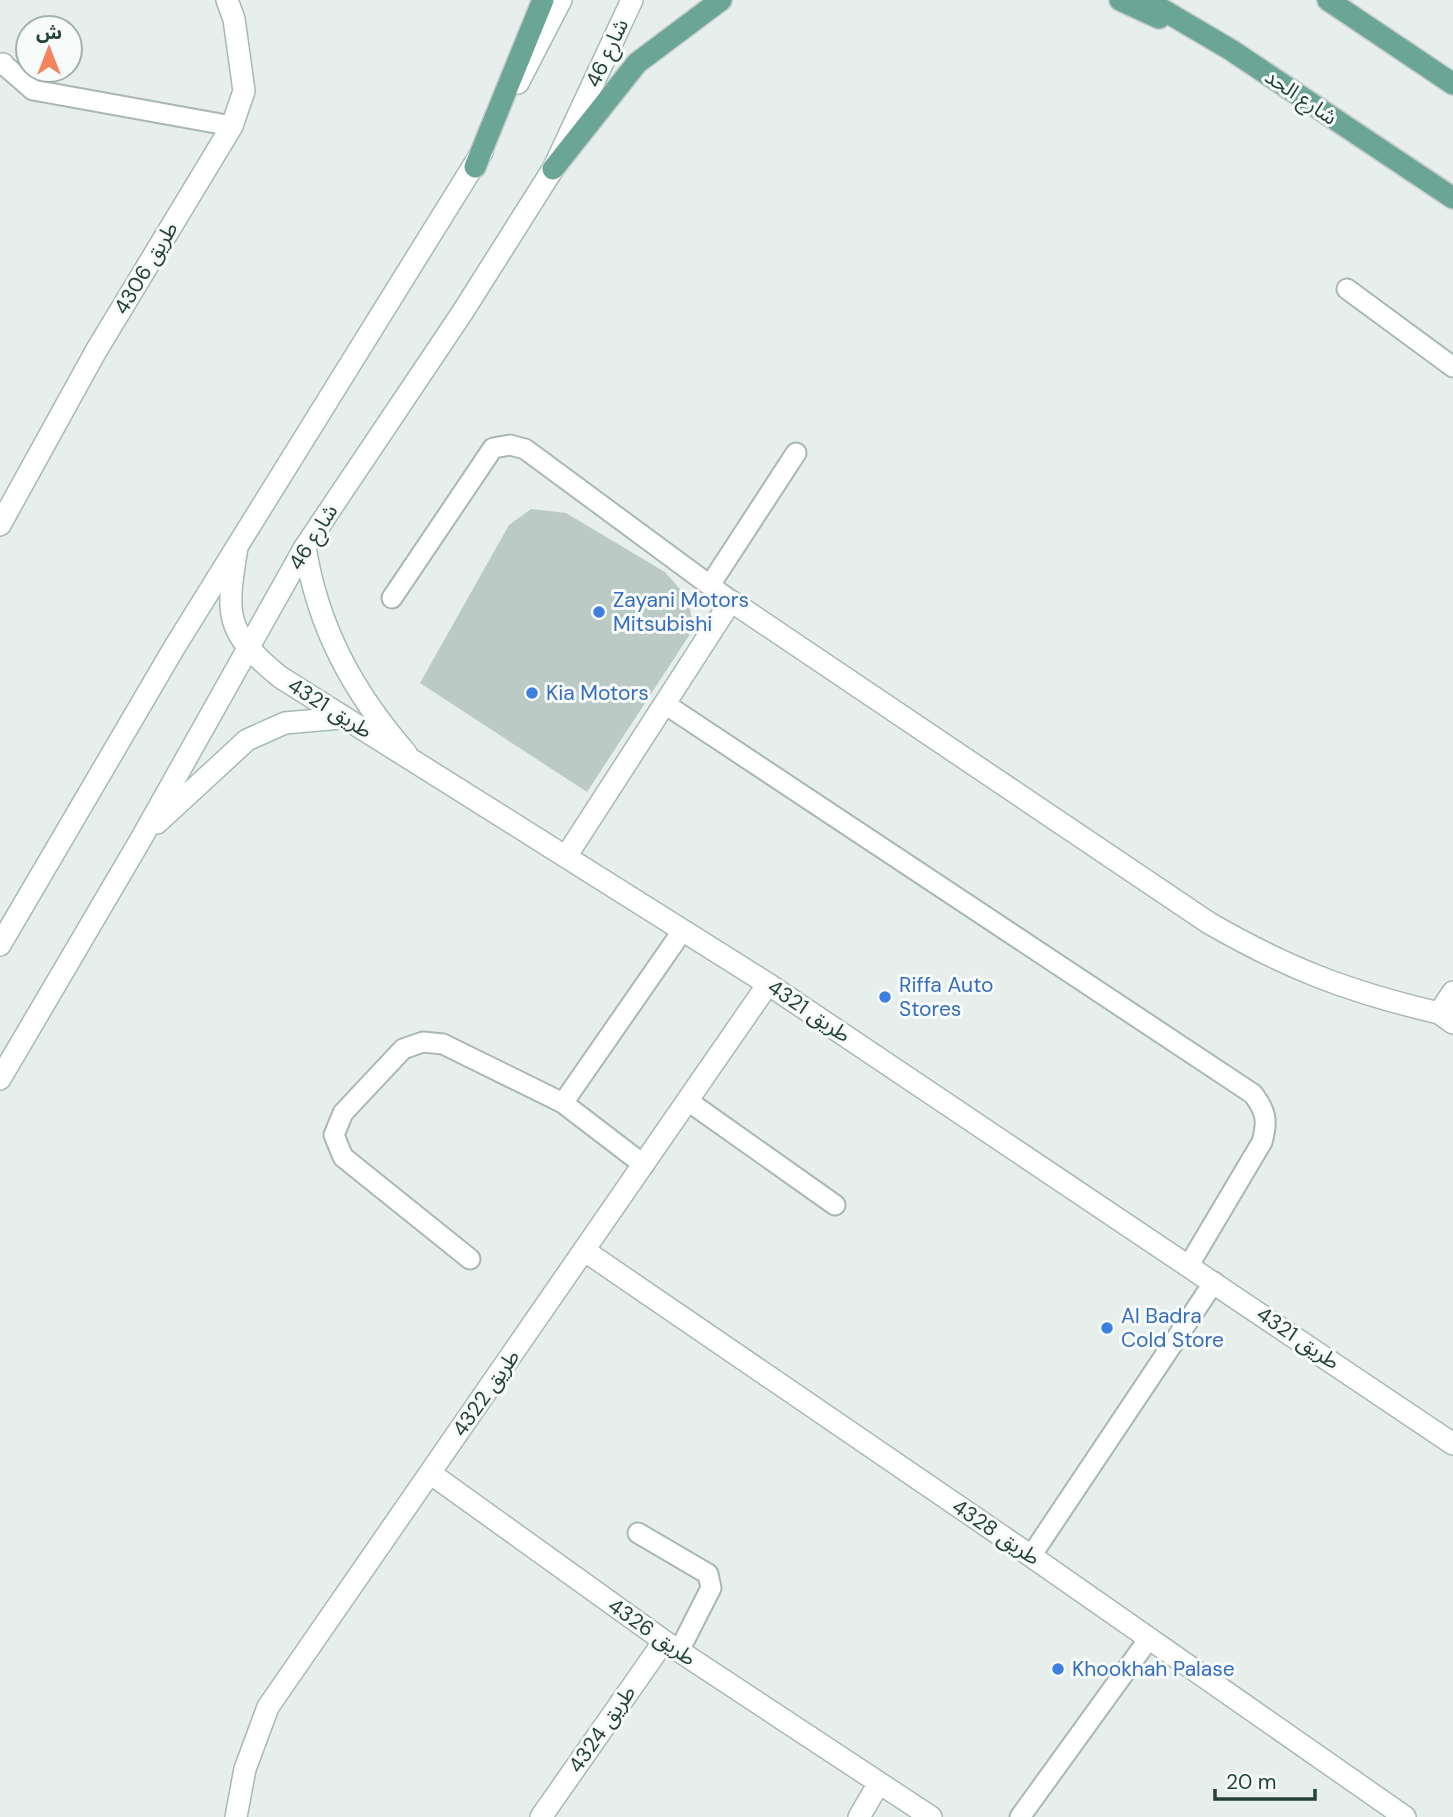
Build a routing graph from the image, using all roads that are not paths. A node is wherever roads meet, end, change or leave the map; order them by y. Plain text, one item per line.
1 (227, 0) edge
2 (544, 0) edge
3 (561, 0) edge
4 (632, 0) edge
5 (721, 0) edge
6 (1120, 0) edge
7 (1146, 0) edge
8 (1328, 0) edge
9 (1231, 50) junction
10 (1, 64) edge
11 (1453, 84) edge
12 (233, 126) junction
13 (475, 167) junction
14 (553, 169) junction
15 (1453, 198) edge
16 (1347, 289) dead end
17 (1453, 367) edge
18 (796, 453) dead end
19 (0, 525) edge
20 (237, 547) junction
21 (305, 547) junction
22 (710, 585) junction
23 (392, 598) dead end
24 (731, 601) junction
25 (248, 651) junction
26 (664, 704) junction
27 (341, 718) junction
28 (406, 753) junction
29 (141, 839) junction
30 (567, 855) junction
31 (684, 930) junction
32 (0, 945) edge
33 (768, 984) junction
34 (1453, 992) edge
35 (1446, 1018) edge
36 (0, 1079) edge
37 (688, 1101) junction
38 (563, 1103) junction
39 (644, 1165) junction
40 (835, 1205) dead end
41 (585, 1251) junction
42 (470, 1259) dead end
43 (1189, 1265) junction
44 (1214, 1282) junction
45 (1453, 1444) edge
46 (430, 1474) junction
47 (638, 1533) dead end
48 (1031, 1556) junction
49 (1148, 1640) junction
50 (671, 1646) junction
51 (879, 1783) junction
52 (236, 1817) edge
53 (541, 1817) edge
54 (859, 1817) edge
55 (931, 1817) edge
56 (1020, 1817) edge
57 (1405, 1817) edge

1 - 12 street, طريق 4306
2 - 13 main road
3 - 13 street
4 - 14 street, شارع 46
5 - 14 main road
6 - 9 main road
7 - 9 main road, شارع الحد
8 - 11 main road
9 - 15 main road, شارع الحد
10 - 12 lane
12 - 19 street, طريق 4306
13 - 20 street
14 - 21 street, شارع 46
16 - 17 lane
18 - 22 lane
20 - 25 street, طريق 4321
20 - 32 street
21 - 25 street, شارع 46
21 - 28 street
22 - 23 lane
22 - 24 lane
24 - 26 street
24 - 35 street
25 - 27 street, طريق 4321
25 - 29 street, شارع 46
26 - 30 street
26 - 43 lane
27 - 28 street, طريق 4321
27 - 29 street
28 - 30 street, طريق 4321
29 - 36 street, شارع 46
30 - 31 street, طريق 4321
31 - 33 street, طريق 4321
31 - 38 lane
33 - 37 street, طريق 4322
33 - 43 street, طريق 4321
34 - 35 street
37 - 39 street, طريق 4322
37 - 40 lane
38 - 39 lane
38 - 42 lane
39 - 41 street, طريق 4322
41 - 46 street, طريق 4322
41 - 48 street, طريق 4328
43 - 44 street, طريق 4321
44 - 45 street, طريق 4321
44 - 48 lane
46 - 50 street, طريق 4326
46 - 52 street, طريق 4322
47 - 50 lane
48 - 49 street, طريق 4328
49 - 56 lane
49 - 57 street, طريق 4328
50 - 51 street, طريق 4326
50 - 53 street, طريق 4324
51 - 54 street
51 - 55 street, طريق 4326

